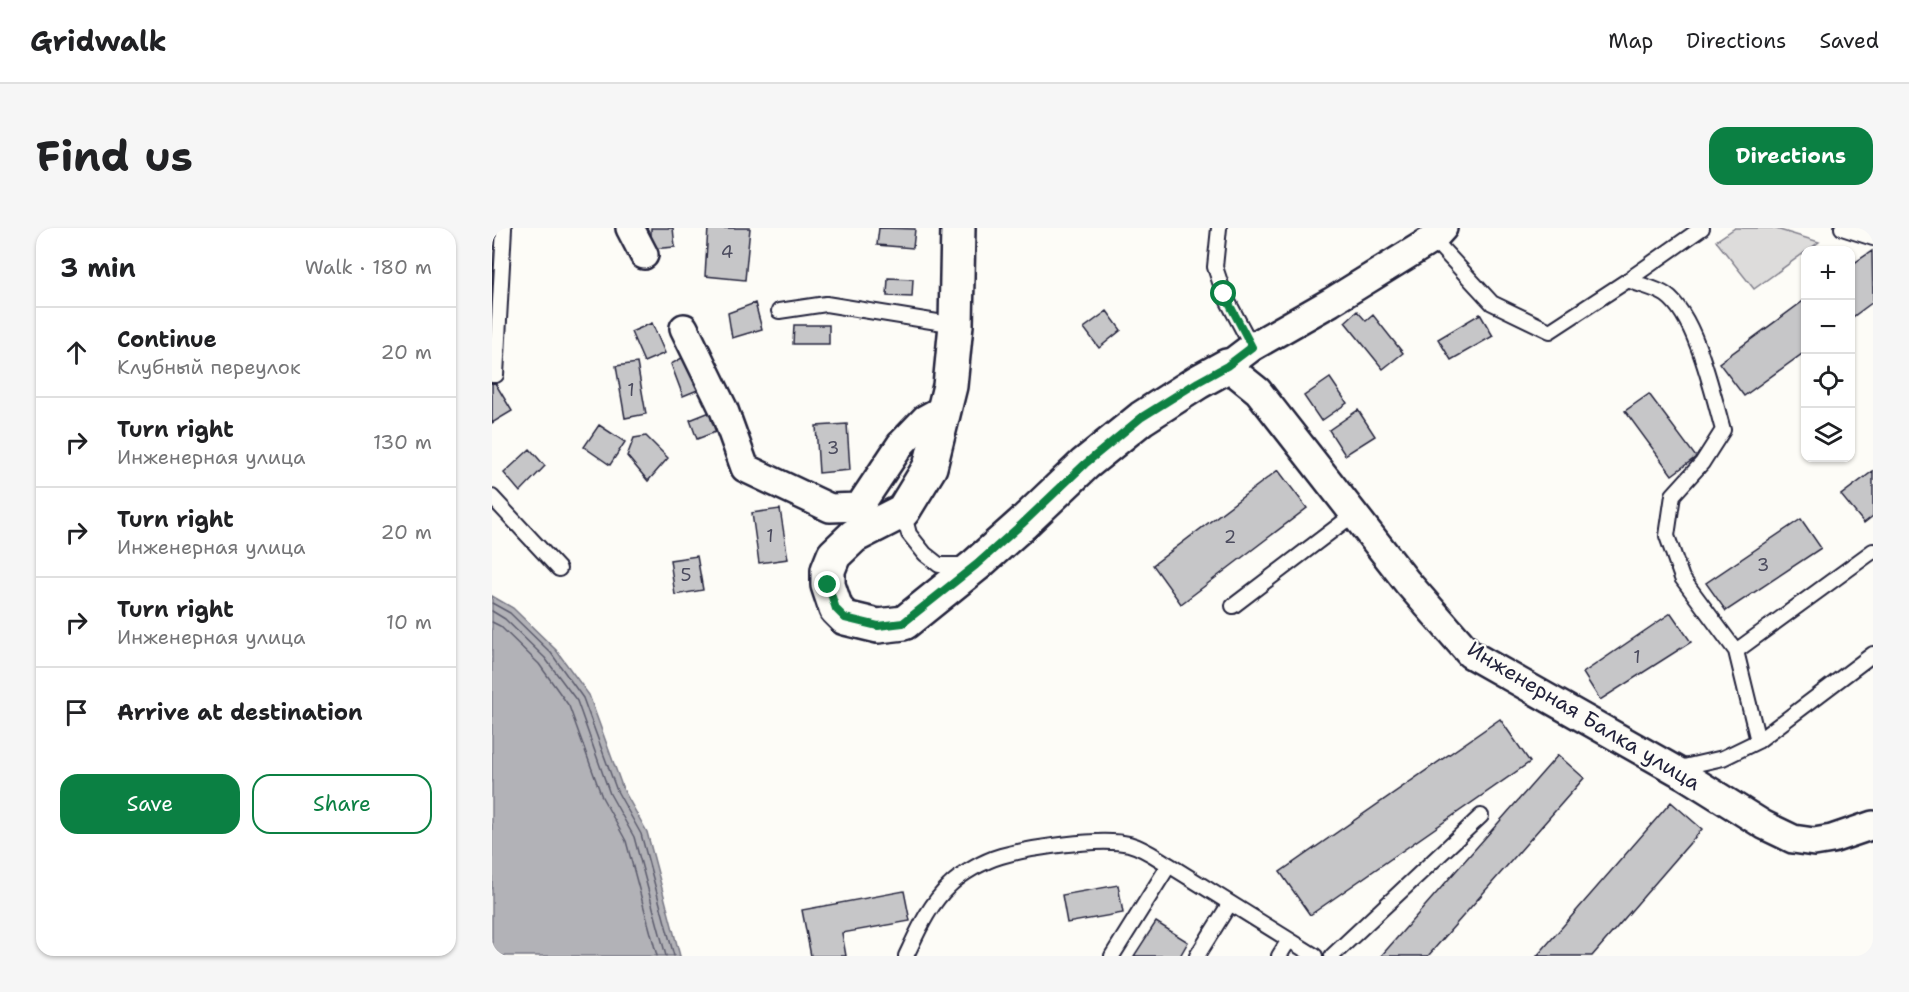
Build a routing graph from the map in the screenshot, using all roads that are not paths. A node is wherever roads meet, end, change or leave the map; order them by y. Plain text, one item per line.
1 (504, 228) edge
2 (630, 228) edge
3 (958, 228) edge
4 (1219, 228) edge
5 (1702, 228) edge
6 (1842, 228) edge
7 (1438, 233) edge
8 (1873, 238) edge
9 (644, 255) dead end
10 (1628, 280) junction
11 (779, 311) dead end
12 (956, 325) junction
13 (684, 328) dead end
14 (1240, 357) junction
15 (492, 375) edge
16 (945, 408) junction
17 (492, 497) edge
18 (903, 511) junction
19 (1354, 513) junction
20 (1873, 551) edge
21 (976, 565) junction
22 (559, 569) dead end
23 (1233, 606) dead end
24 (1736, 651) junction
25 (1873, 654) edge
26 (1758, 741) junction
27 (1673, 769) junction
28 (1481, 816) dead end
29 (1873, 825) edge
30 (1169, 865) junction
31 (1230, 903) junction
32 (1289, 940) junction
33 (906, 956) edge
34 (1112, 956) edge
35 (1197, 956) edge
36 (1279, 956) edge
37 (1315, 956) edge
38 (1332, 956) edge

1 - 15 lane
2 - 9 street
3 - 12 street
4 - 14 lane
5 - 10 lane
6 - 8 lane
7 - 10 lane
7 - 14 street
10 - 24 lane
11 - 12 lane
12 - 16 street
13 - 16 street
14 - 19 street, Инженерная Балка улица
14 - 21 street
16 - 18 street
17 - 22 lane
18 - 21 lane
18 - 21 street
19 - 23 lane
19 - 27 street, Инженерная Балка улица
20 - 24 lane
24 - 26 lane
25 - 26 lane
26 - 27 lane
27 - 29 street, Инженерная Балка улица
28 - 38 lane
30 - 31 lane
30 - 33 lane
30 - 34 lane
31 - 32 lane
31 - 35 lane
32 - 36 lane
32 - 37 lane

